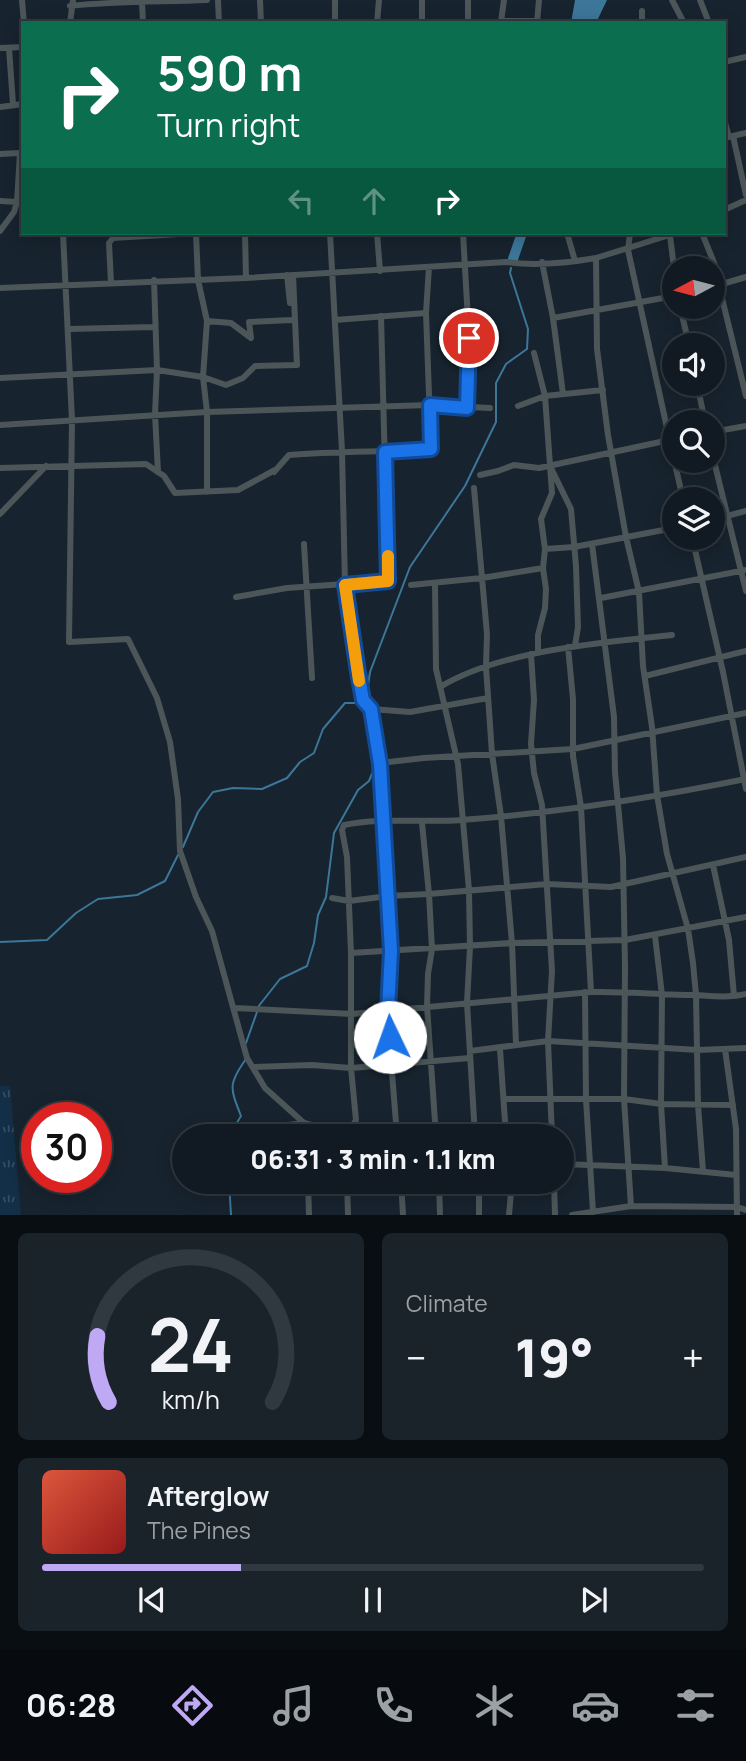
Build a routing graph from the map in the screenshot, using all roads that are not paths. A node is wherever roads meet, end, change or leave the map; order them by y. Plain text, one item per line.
1 (22, 0) edge
2 (207, 0) edge
3 (218, 0) edge
4 (260, 0) edge
5 (335, 0) edge
6 (379, 0) edge
7 (422, 0) edge
8 (468, 0) edge
9 (504, 0) edge
10 (539, 0) edge
11 (672, 0) edge
12 (700, 0) edge
13 (185, 1) edge
14 (142, 2) edge
15 (71, 3) edge
16 (642, 11) dead end
17 (24, 21) edge
18 (70, 21) edge
19 (143, 21) edge
20 (219, 21) edge
21 (261, 21) edge
22 (335, 21) edge
23 (377, 21) edge
24 (422, 21) edge
25 (468, 21) edge
26 (501, 21) edge
27 (537, 21) edge
28 (642, 21) edge
29 (683, 21) edge
30 (708, 21) edge
31 (21, 47) edge
32 (0, 48) edge
33 (9, 48) junction
34 (746, 57) edge
35 (726, 62) edge
36 (13, 104) junction
37 (21, 104) edge
38 (0, 107) edge
39 (746, 133) edge
40 (729, 137) edge
41 (21, 153) edge
42 (0, 154) edge
43 (21, 163) edge
44 (746, 198) edge
45 (0, 201) edge
46 (17, 202) junction
47 (726, 209) edge
48 (0, 231) edge
49 (63, 235) edge
50 (147, 235) edge
51 (196, 235) edge
52 (244, 235) edge
53 (330, 235) edge
54 (377, 235) edge
55 (463, 235) edge
56 (568, 235) edge
57 (630, 235) edge
58 (670, 235) edge
59 (673, 235) edge
60 (703, 235) edge
61 (628, 250) junction
62 (674, 256) edge
63 (709, 256) edge
64 (596, 258) junction
65 (575, 261) junction
66 (542, 262) junction
67 (466, 264) junction
68 (429, 267) junction
69 (380, 271) junction
70 (332, 273) junction
71 (290, 275) junction
72 (746, 277) edge
73 (246, 278) junction
74 (155, 280) junction
75 (198, 281) junction
76 (111, 283) junction
77 (65, 284) junction
78 (725, 284) edge
79 (0, 288) edge
80 (662, 298) edge
81 (639, 303) junction
82 (725, 309) edge
83 (596, 312) junction
84 (426, 313) junction
85 (381, 316) junction
86 (553, 318) junction
87 (292, 320) junction
88 (335, 320) junction
89 (207, 321) junction
90 (154, 327) junction
91 (69, 329) junction
92 (534, 353) dead end
93 (296, 365) junction
94 (742, 365) edge
95 (157, 370) junction
96 (70, 376) junction
97 (203, 377) junction
98 (0, 378) edge
99 (603, 390) junction
100 (563, 394) junction
101 (545, 396) junction
102 (746, 396) edge
103 (430, 405) junction
104 (518, 406) dead end
105 (383, 407) junction
106 (340, 408) junction
107 (467, 408) junction
108 (490, 408) dead end
109 (664, 410) edge
110 (207, 412) junction
111 (155, 414) junction
112 (72, 420) junction
113 (0, 425) edge
114 (746, 426) edge
115 (725, 430) edge
116 (662, 442) edge
117 (342, 451) junction
118 (613, 451) junction
119 (385, 452) junction
120 (550, 464) junction
121 (73, 465) junction
122 (46, 466) junction
123 (0, 468) edge
124 (158, 471) junction
125 (716, 473) edge
126 (480, 475) dead end
127 (474, 488) dead end
128 (207, 492) junction
129 (746, 511) edge
130 (0, 514) edge
131 (726, 516) junction
132 (662, 530) edge
133 (626, 537) junction
134 (304, 544) dead end
135 (593, 544) junction
136 (574, 547) junction
137 (545, 549) junction
138 (695, 550) edge
139 (543, 568) junction
140 (744, 571) edge
141 (482, 578) junction
142 (701, 578) junction
143 (435, 584) junction
144 (345, 585) junction
145 (411, 585) dead end
146 (307, 588) junction
147 (746, 591) edge
148 (639, 592) junction
149 (236, 597) dead end
150 (601, 598) junction
151 (672, 635) dead end
152 (641, 638) junction
153 (606, 643) junction
154 (572, 647) junction
155 (746, 651) edge
156 (535, 654) junction
157 (719, 657) junction
158 (486, 667) junction
159 (645, 676) junction
160 (313, 678) dead end
161 (440, 687) junction
162 (488, 698) junction
163 (445, 706) junction
164 (371, 709) junction
165 (746, 713) edge
166 (731, 716) junction
167 (652, 732) junction
168 (615, 741) junction
169 (573, 749) junction
170 (531, 751) junction
171 (492, 754) junction
172 (457, 756) junction
173 (380, 764) junction
174 (745, 779) edge
175 (746, 789) edge
176 (657, 796) junction
177 (618, 802) junction
178 (581, 807) junction
179 (542, 812) junction
180 (501, 816) junction
181 (462, 820) junction
182 (383, 822) junction
183 (422, 823) junction
184 (746, 857) edge
185 (713, 865) junction
186 (672, 874) junction
187 (547, 884) junction
188 (624, 886) junction
189 (586, 887) junction
190 (507, 888) junction
191 (469, 890) junction
192 (429, 894) junction
193 (388, 895) junction
194 (331, 898) dead end
195 (349, 901) junction
196 (746, 917) edge
197 (725, 920) junction
198 (688, 929) junction
199 (655, 936) junction
200 (625, 940) junction
201 (550, 942) junction
202 (588, 942) junction
203 (512, 943) junction
204 (470, 947) junction
205 (432, 949) junction
206 (391, 951) junction
207 (351, 953) junction
208 (625, 991) junction
209 (588, 992) junction
210 (746, 994) edge
211 (551, 995) junction
212 (662, 995) junction
213 (696, 995) junction
214 (734, 996) junction
215 (515, 1000) junction
216 (467, 1003) junction
217 (427, 1006) junction
218 (234, 1008) junction
219 (388, 1010) junction
220 (352, 1014) junction
221 (548, 1041) junction
222 (585, 1042) junction
223 (516, 1044) junction
224 (624, 1045) junction
225 (660, 1047) junction
226 (746, 1048) edge
227 (500, 1049) junction
228 (726, 1049) junction
229 (698, 1050) junction
230 (470, 1055) junction
231 (430, 1061) junction
232 (392, 1064) junction
233 (253, 1067) junction
234 (351, 1068) junction
235 (504, 1099) junction
236 (549, 1099) junction
237 (586, 1099) junction
238 (624, 1099) junction
239 (661, 1104) junction
240 (698, 1105) junction
241 (733, 1105) junction
242 (304, 1123) junction
243 (295, 1124) edge
244 (307, 1124) edge
245 (354, 1124) edge
246 (396, 1124) edge
247 (435, 1124) edge
248 (474, 1124) edge
249 (505, 1124) edge
250 (551, 1124) edge
251 (574, 1165) edge
252 (591, 1167) junction
253 (628, 1167) junction
254 (665, 1168) junction
255 (703, 1171) junction
256 (736, 1175) junction
257 (309, 1194) edge
258 (347, 1194) edge
259 (402, 1194) edge
260 (439, 1194) edge
261 (479, 1194) edge
262 (511, 1194) edge
263 (554, 1194) edge
264 (631, 1206) junction
265 (643, 1206) junction
266 (746, 1210) edge
267 (737, 1211) edge
268 (593, 1212) junction
269 (607, 1212) edge
270 (310, 1215) edge
271 (348, 1215) edge
272 (403, 1215) edge
273 (440, 1215) edge
274 (479, 1215) edge
275 (509, 1215) edge
276 (555, 1215) edge
277 (572, 1215) edge
278 (643, 1215) edge

1 - 17 street
2 - 13 street
3 - 20 street
4 - 21 street
5 - 22 street
6 - 23 street
7 - 24 street
8 - 25 street
9 - 26 street
10 - 27 street
11 - 29 street
12 - 30 street
13 - 14 street
14 - 15 street
14 - 19 street
15 - 18 street
16 - 28 street
31 - 33 street
32 - 33 street
33 - 36 street
34 - 35 street
36 - 37 street
36 - 38 street
39 - 40 street
40 - 44 street
41 - 42 street
43 - 46 street
44 - 47 street
45 - 46 street
46 - 48 street
49 - 77 street
50 - 76 street
51 - 75 street
52 - 73 street
53 - 70 street
54 - 69 street
55 - 67 street
56 - 65 street
57 - 61 street
58 - 61 street
59 - 62 street
60 - 63 street
61 - 64 street
61 - 81 street
64 - 65 street
64 - 83 street
65 - 66 street
66 - 67 street
66 - 86 street
67 - 68 street
67 - 107 street
68 - 69 street
68 - 84 street
69 - 70 street
70 - 71 street
70 - 88 street
71 - 73 street
71 - 87 street
71 - 93 street
72 - 78 street
73 - 75 street
74 - 75 street
74 - 76 street
74 - 90 street
75 - 89 street
76 - 77 street
77 - 79 street
77 - 91 street
80 - 81 street
81 - 83 street
81 - 109 street
82 - 94 street
83 - 86 street
83 - 99 street
84 - 85 street
84 - 103 street
85 - 88 street
85 - 105 street
86 - 100 street
87 - 89 street
87 - 93 street
88 - 106 street
89 - 97 street
90 - 91 street
90 - 95 street
91 - 96 street
92 - 101 street
93 - 97 street
94 - 102 street
95 - 96 street
95 - 97 street
95 - 111 street
96 - 98 street
96 - 112 street
97 - 110 street
99 - 100 street
99 - 118 street
100 - 101 street
101 - 104 street
101 - 120 street
103 - 105 street
103 - 107 street
103 - 119 street
105 - 106 street
105 - 119 street
106 - 110 street
106 - 117 street
107 - 108 street
110 - 111 street
110 - 128 street
111 - 112 street
111 - 124 street
112 - 113 street
112 - 121 street
114 - 115 street
116 - 118 street
117 - 119 street
117 - 128 street
117 - 144 street
118 - 120 street
118 - 133 street
119 - 144 street
120 - 126 street
120 - 136 street
120 - 137 street
121 - 122 street
121 - 124 street
121 - 218 street
122 - 123 street
122 - 130 street
124 - 128 street
125 - 131 street
127 - 141 street
129 - 131 street
131 - 140 street
132 - 133 street
133 - 135 street
133 - 148 street
134 - 146 street
135 - 136 street
135 - 150 street
136 - 137 street
136 - 154 street
137 - 139 street
138 - 142 street
139 - 141 street
139 - 156 street
140 - 142 street
140 - 147 street
141 - 143 street
141 - 158 street
142 - 148 street
142 - 157 street
143 - 145 street
143 - 161 street
144 - 146 street
144 - 164 street
146 - 149 street
146 - 160 street
148 - 150 street
148 - 152 street
150 - 153 street
151 - 152 street
152 - 153 street
152 - 159 street
153 - 154 street
153 - 168 street
154 - 156 street
154 - 169 street
155 - 157 street
156 - 158 street
156 - 170 street
157 - 159 street
157 - 166 street
158 - 161 street
158 - 162 street
159 - 167 street
161 - 163 street
162 - 163 street
162 - 171 street
163 - 164 street
163 - 172 street
164 - 173 street
165 - 166 street
166 - 167 street
166 - 174 street
167 - 168 street
167 - 176 street
168 - 169 street
168 - 177 street
169 - 170 street
169 - 178 street
170 - 171 street
170 - 179 street
171 - 172 street
171 - 180 street
172 - 173 street
172 - 181 street
173 - 182 street
174 - 175 street
174 - 176 street
176 - 177 street
176 - 186 street
177 - 178 street
177 - 188 street
178 - 179 street
178 - 189 street
179 - 180 street
179 - 187 street
180 - 181 street
180 - 190 street
181 - 183 street
181 - 191 street
182 - 183 street
182 - 193 street
182 - 195 street
183 - 192 street
184 - 185 street
185 - 186 street
185 - 197 street
186 - 188 street
186 - 198 street
187 - 189 street
187 - 190 street
187 - 201 street
188 - 189 street
188 - 200 street
189 - 202 street
190 - 191 street
190 - 203 street
191 - 192 street
191 - 204 street
192 - 193 street
192 - 205 street
193 - 195 street
193 - 206 street
194 - 195 street
195 - 207 street
196 - 197 street
197 - 198 street
197 - 214 street
198 - 199 street
198 - 213 street
199 - 200 street
199 - 212 street
200 - 202 street
200 - 208 street
201 - 202 street
201 - 203 street
201 - 211 street
202 - 209 street
203 - 204 street
203 - 215 street
204 - 205 street
204 - 216 street
205 - 206 street
205 - 217 street
206 - 207 street
206 - 219 street
207 - 220 street
208 - 209 street
208 - 212 street
208 - 224 street
209 - 211 street
209 - 222 street
210 - 214 street
211 - 215 street
211 - 221 street
212 - 213 street
212 - 225 street
213 - 214 street
213 - 229 street
215 - 216 street
215 - 223 street
216 - 217 street
216 - 230 street
217 - 219 street
217 - 231 street
218 - 220 street
218 - 233 street
219 - 220 street
219 - 232 street
220 - 234 street
221 - 222 street
221 - 223 street
221 - 236 street
222 - 224 street
222 - 237 street
223 - 227 street
224 - 225 street
224 - 238 street
225 - 229 street
225 - 239 street
226 - 228 street
227 - 230 street
227 - 235 street
228 - 229 street
228 - 241 street
229 - 240 street
230 - 231 street
230 - 248 street
231 - 232 street
231 - 247 street
232 - 234 street
232 - 246 street
233 - 234 street
233 - 242 street
234 - 245 street
235 - 236 street
235 - 249 street
236 - 237 street
236 - 250 street
237 - 238 street
237 - 252 street
238 - 239 street
238 - 253 street
239 - 240 street
239 - 254 street
240 - 241 street
240 - 255 street
241 - 256 street
242 - 243 street
242 - 244 street
251 - 252 street
252 - 253 street
252 - 268 street
253 - 254 street
253 - 264 street
254 - 255 street
255 - 256 street
256 - 267 street
257 - 270 street
258 - 271 street
259 - 272 street
260 - 273 street
261 - 274 street
262 - 275 street
263 - 276 street
264 - 265 street
264 - 269 street
265 - 267 street
265 - 278 street
266 - 267 street
268 - 269 street
268 - 277 street

